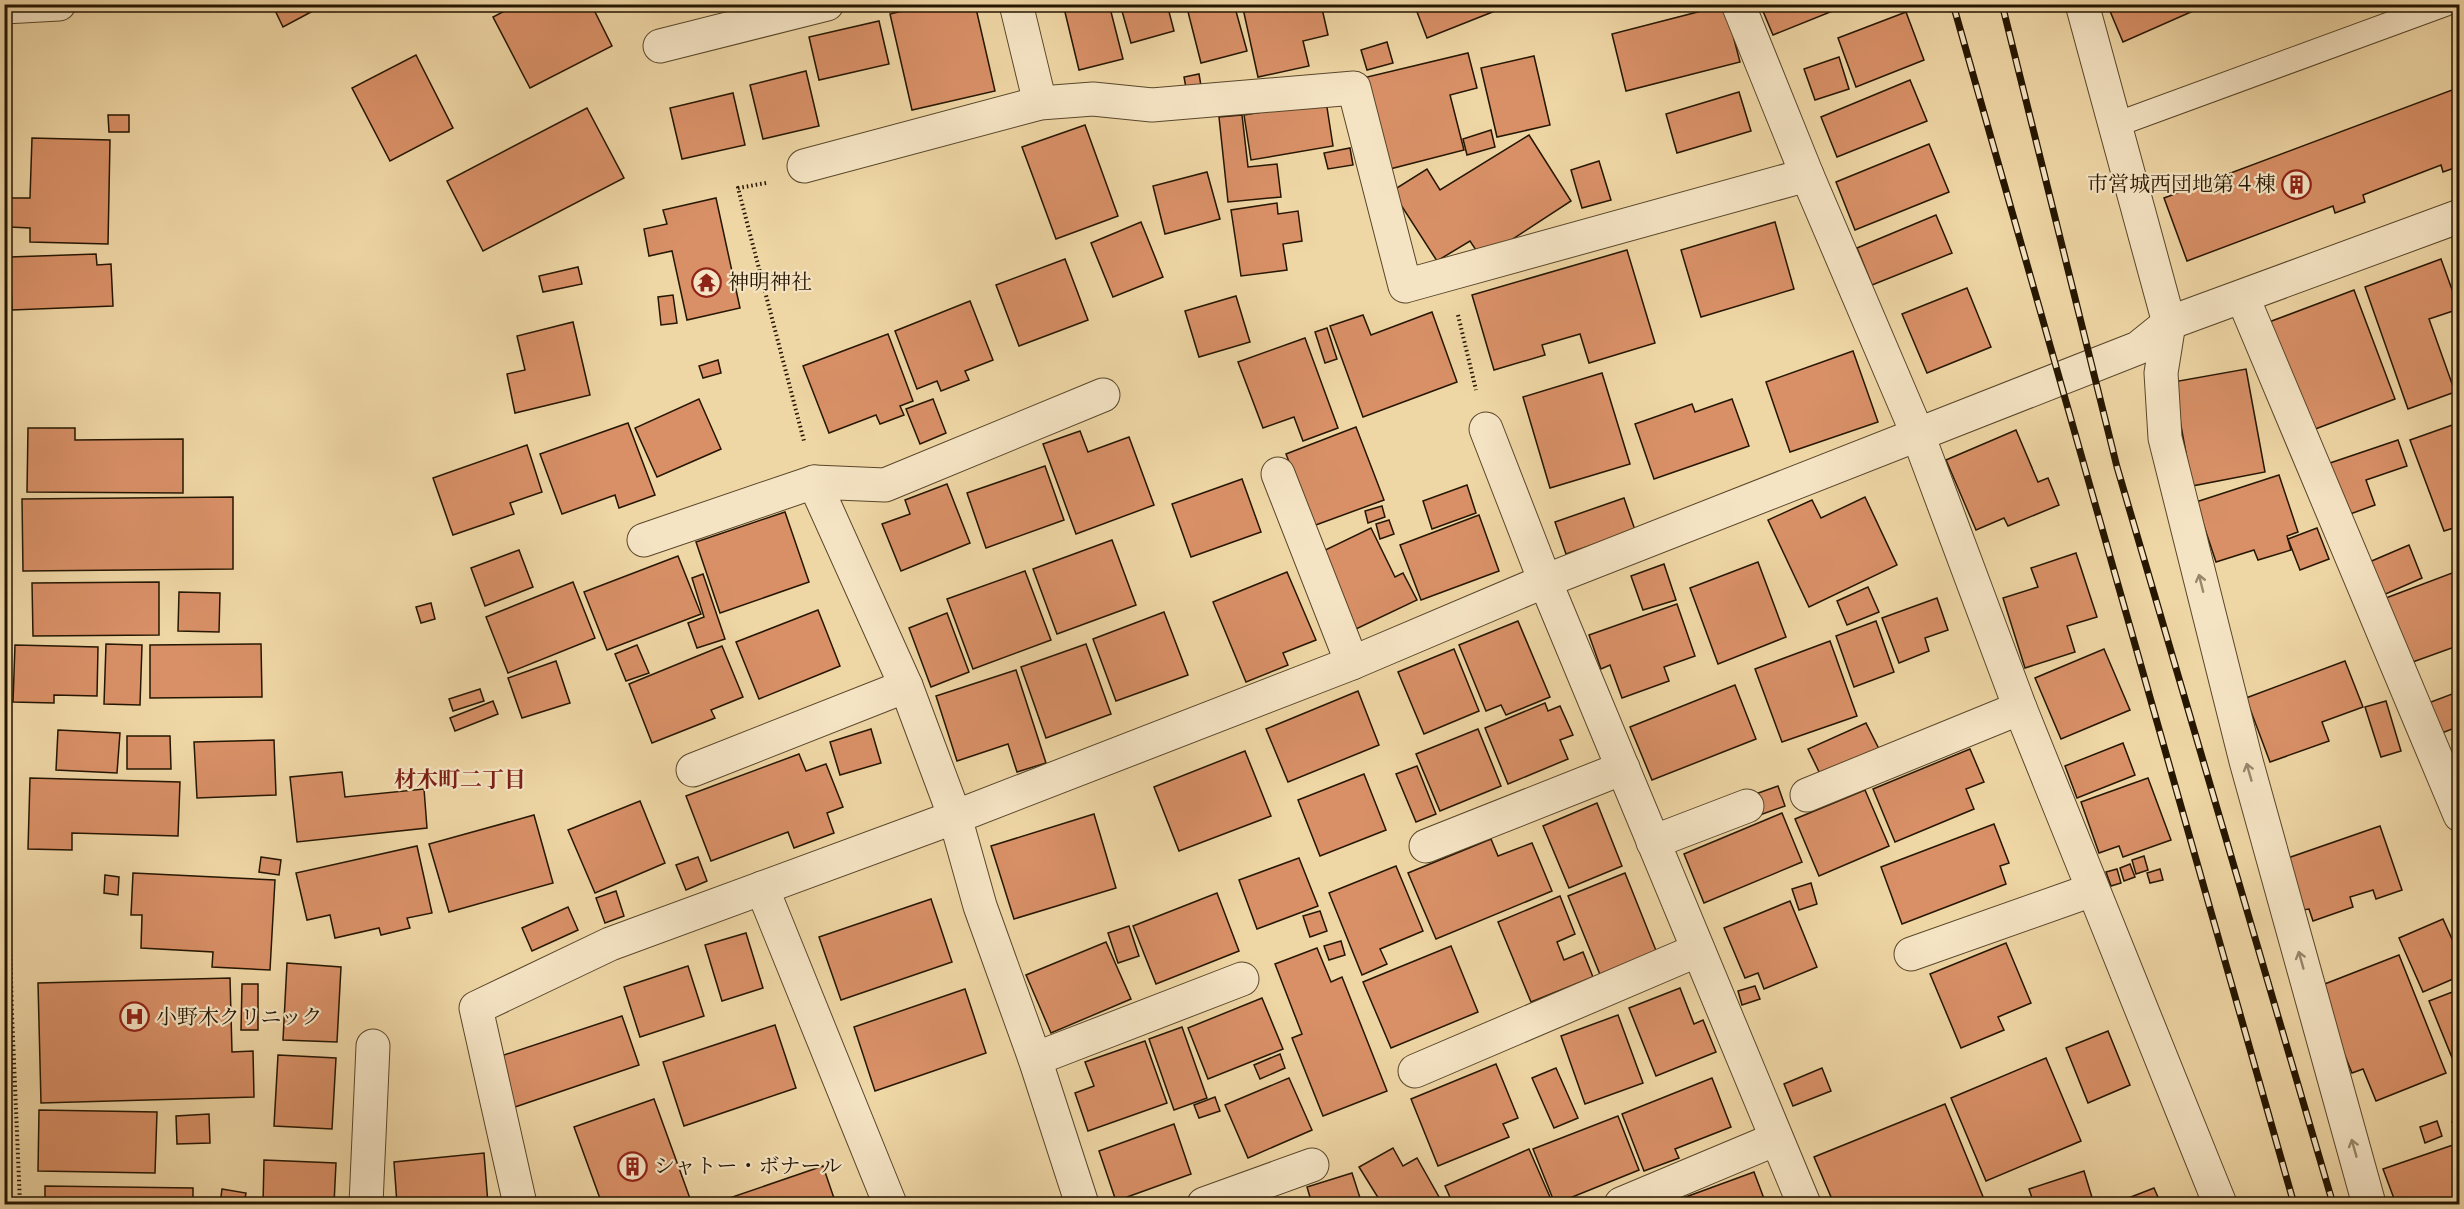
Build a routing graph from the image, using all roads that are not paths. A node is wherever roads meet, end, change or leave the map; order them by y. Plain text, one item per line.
1 (59, 4) edge
2 (827, 4) edge
3 (1016, 4) edge
4 (1738, 4) edge
5 (2082, 4) edge
6 (2445, 4) edge
7 (7, 7) edge
8 (660, 46) dead end
9 (1040, 103) junction
10 (2115, 125) junction
11 (804, 166) road end
12 (1807, 175) junction
13 (2459, 219) edge
14 (2243, 298) junction
15 (2169, 323) junction
16 (1103, 395) dead end
17 (1486, 429) road end
18 (1918, 435) junction
19 (1278, 474) dead end
20 (814, 482) junction
21 (644, 540) dead end
22 (1545, 580) junction
23 (1352, 663) junction
24 (906, 686) junction
25 (2020, 708) junction
26 (1623, 768) junction
27 (693, 770) dead end
28 (1807, 795) dead end
29 (1747, 806) dead end
30 (2460, 815) edge
31 (955, 817) junction
32 (1653, 842) junction
33 (1426, 846) dead end
34 (762, 888) junction
35 (2092, 890) junction
36 (1698, 950) junction
37 (1911, 954) dead end
38 (1242, 979) dead end
39 (373, 1046) dead end
40 (1035, 1059) junction
41 (1415, 1071) dead end
42 (1776, 1138) junction
43 (1312, 1165) dead end
44 (366, 1204) edge
45 (520, 1204) edge
46 (890, 1204) edge
47 (1082, 1204) edge
48 (1204, 1204) edge
49 (1622, 1204) edge
50 (1804, 1204) edge
51 (2220, 1204) edge
52 (2369, 1204) edge

1 - 7 street
2 - 8 street
3 - 9 street
4 - 12 street
5 - 10 street
6 - 10 lane
9 - 11 street
9 - 12 street
10 - 15 street
12 - 18 street
13 - 14 street
14 - 15 street
14 - 30 street
15 - 18 street
52 -> 15 street
16 - 20 street
17 - 22 street
18 - 22 street
18 - 25 street
19 - 23 street
20 - 21 street
20 - 24 street
22 - 23 street
22 - 26 street
23 - 31 street
24 - 27 street
24 - 31 street
25 - 28 street
25 - 35 street
26 - 32 street
26 - 33 street
29 - 32 street
31 - 34 street
31 - 40 street
32 - 36 street
34 - 45 street
34 - 46 street
35 - 37 street
35 - 51 street
36 - 41 street
36 - 42 street
38 - 40 street
39 - 44 street
40 - 47 street
42 - 49 street
42 - 50 street
43 - 48 street

